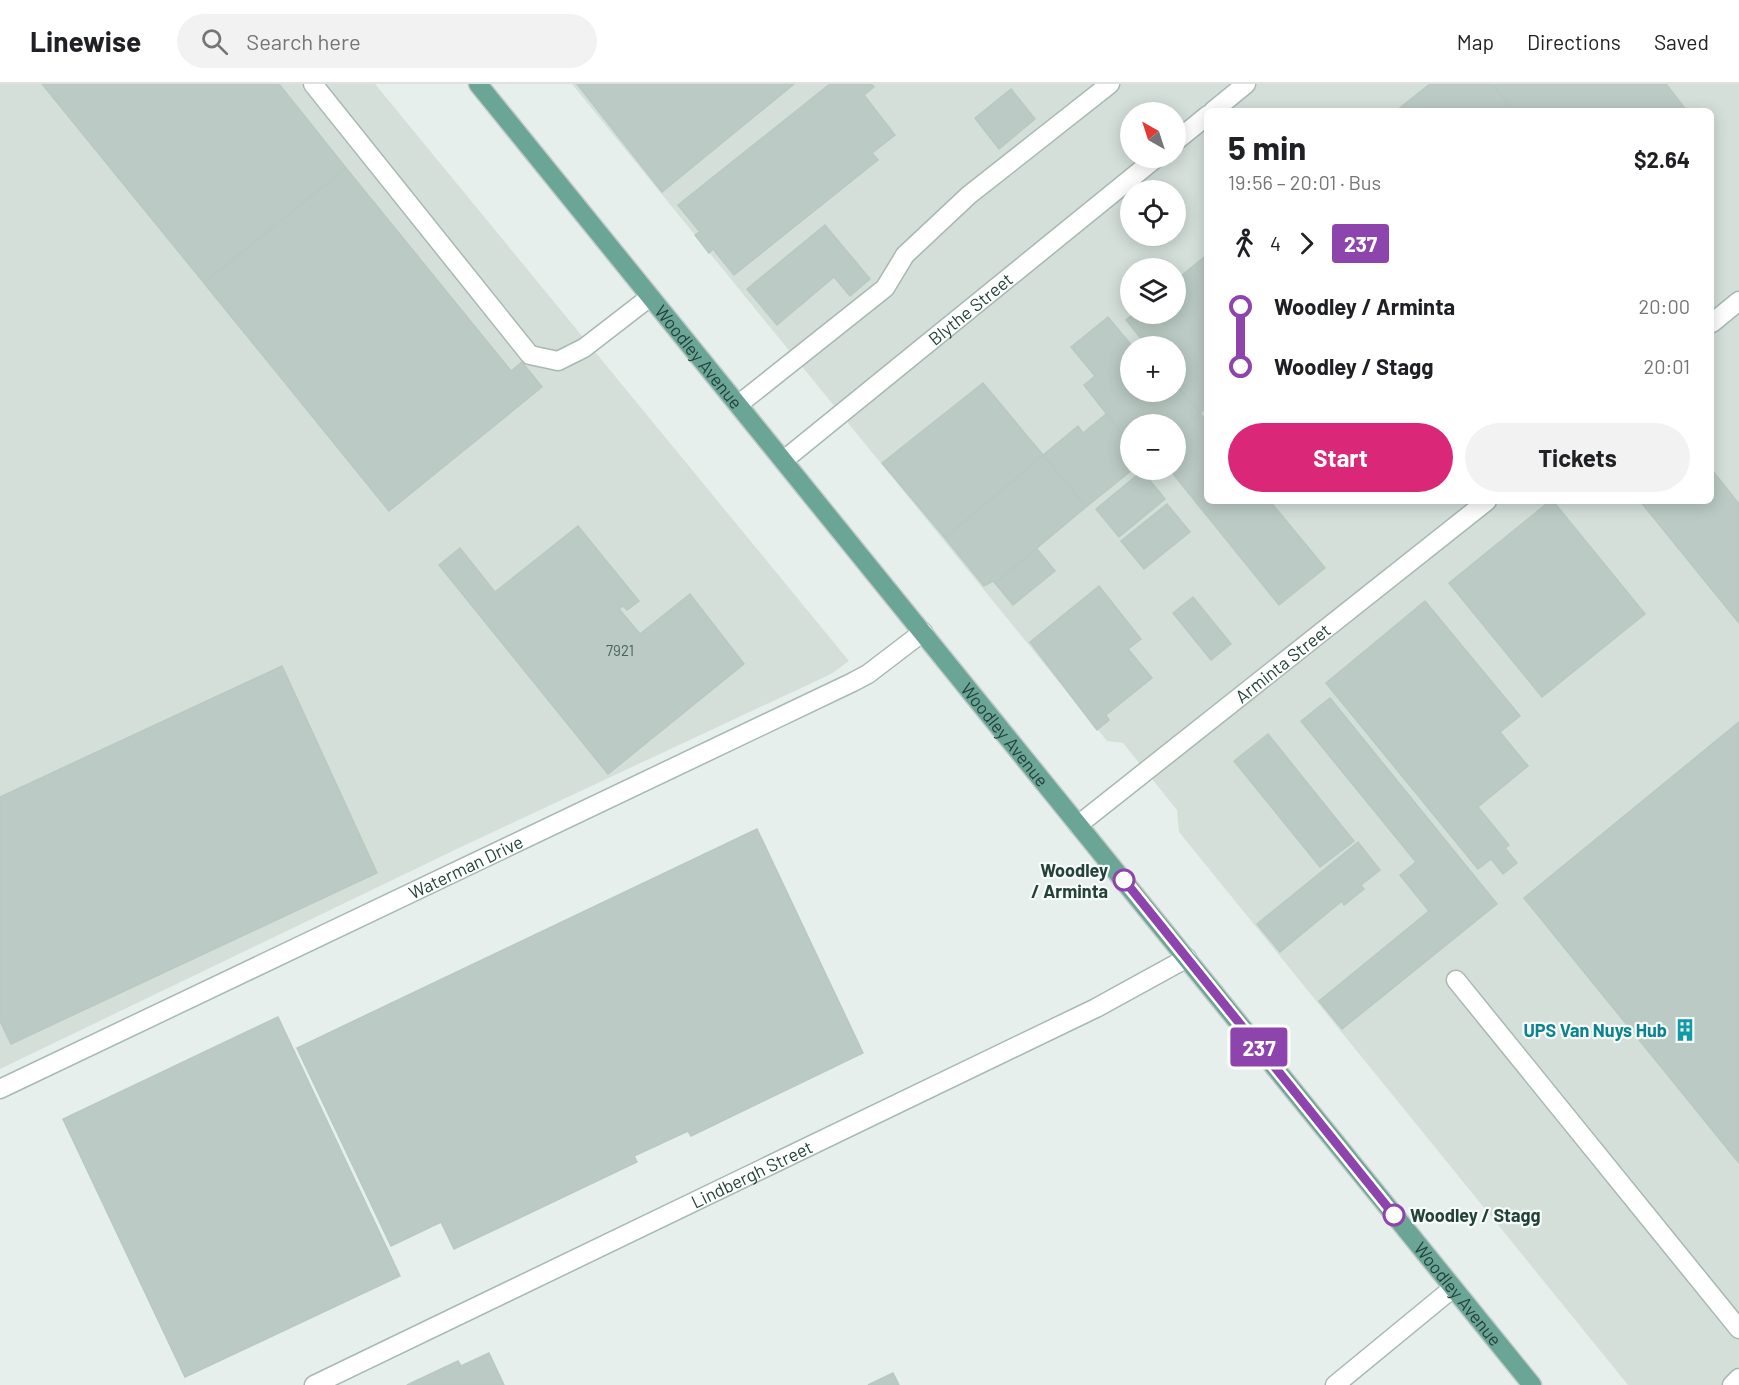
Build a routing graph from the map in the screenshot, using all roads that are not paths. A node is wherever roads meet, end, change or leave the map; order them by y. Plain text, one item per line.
1 (313, 84) edge
2 (478, 84) edge
3 (1110, 84) edge
4 (1246, 84) edge
5 (1217, 108) edge
6 (1204, 118) edge
7 (1186, 133) edge
8 (1144, 168) edge
9 (650, 297) junction
10 (1739, 301) edge
11 (1714, 321) edge
12 (739, 404) junction
13 (784, 460) junction
14 (1483, 504) edge
15 (923, 632) junction
16 (1078, 825) junction
17 (1187, 958) junction
18 (1456, 980) dead end
19 (0, 1089) edge
20 (1453, 1288) junction
21 (1739, 1329) edge
22 (1739, 1378) edge
23 (314, 1385) edge
24 (1335, 1385) edge
25 (1532, 1385) edge
26 (1732, 1385) edge

1 - 9 street
2 - 9 main road, Woodley Avenue
3 - 12 street
4 - 5 street
6 - 7 street
8 - 13 street, Blythe Street
9 - 12 main road, Woodley Avenue
10 - 11 street
12 - 13 main road, Woodley Avenue
13 - 15 main road, Woodley Avenue
14 - 16 street, Arminta Street
15 - 16 main road, Woodley Avenue
15 - 19 street, Waterman Drive
16 - 17 main road, Woodley Avenue
17 - 20 main road, Woodley Avenue
17 - 23 street, Lindbergh Street
18 - 21 street
20 - 24 street
20 - 25 main road, Woodley Avenue
22 - 26 street

